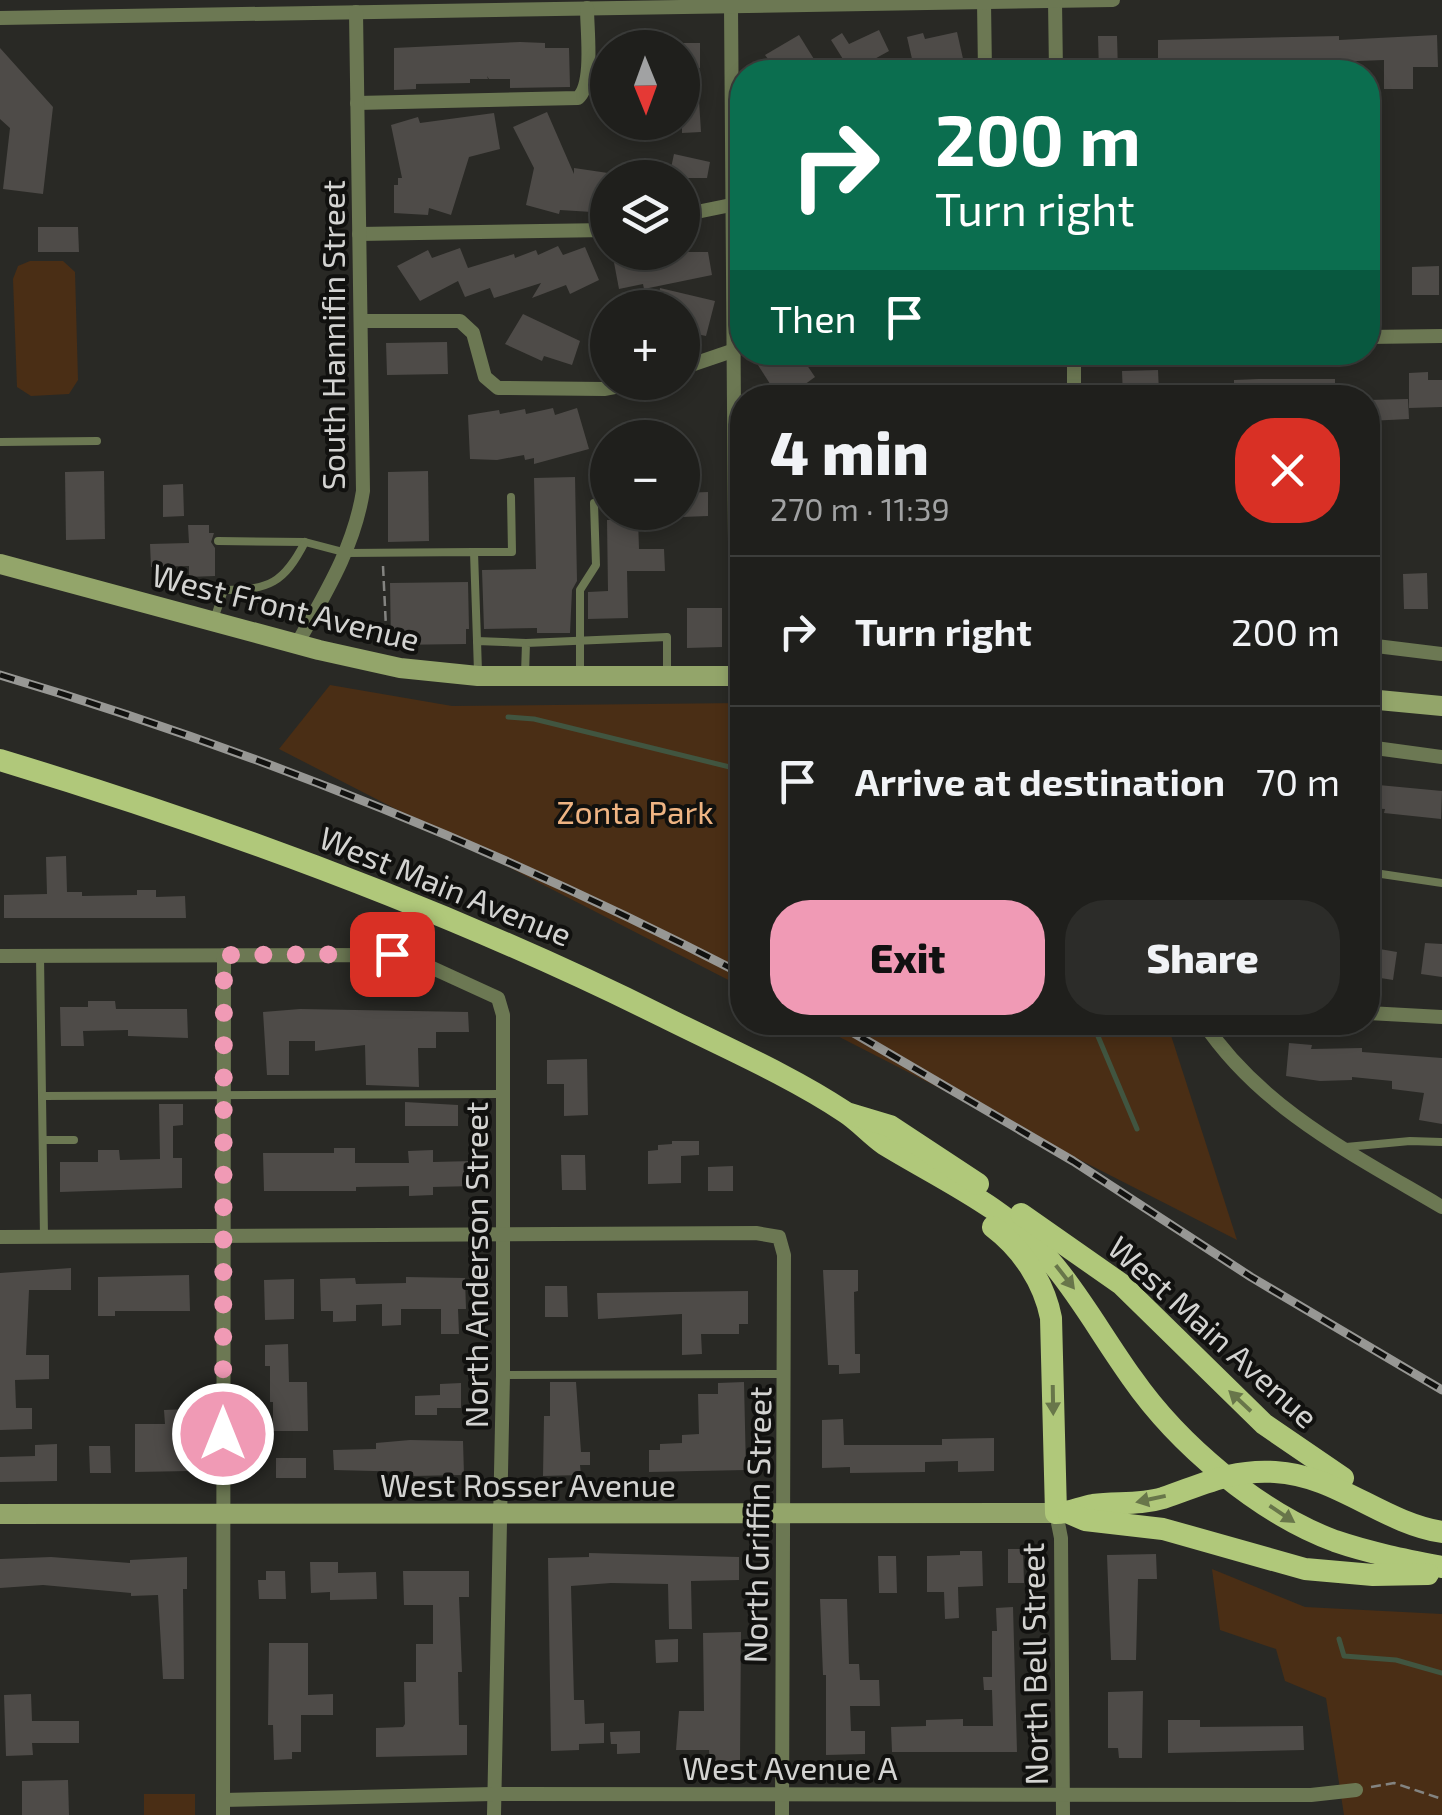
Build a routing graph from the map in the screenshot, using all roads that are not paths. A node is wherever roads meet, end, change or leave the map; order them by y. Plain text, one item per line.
1 (1113, 0) edge
2 (1054, 1) edge
3 (984, 2) edge
4 (578, 6) edge
5 (731, 6) junction
6 (356, 12) junction
7 (0, 18) edge
8 (735, 60) edge
9 (985, 60) edge
10 (1056, 60) edge
11 (358, 103) junction
12 (730, 204) edge
13 (700, 211) edge
14 (590, 230) edge
15 (359, 234) junction
16 (361, 321) junction
17 (1442, 336) edge
18 (1380, 338) edge
19 (730, 352) edge
20 (700, 362) edge
21 (590, 389) edge
22 (97, 441) dead end
23 (0, 442) edge
24 (511, 497) dead end
25 (595, 530) edge
26 (218, 541) dead end
27 (305, 542) junction
28 (474, 552) junction
29 (347, 553) junction
30 (0, 564) edge
31 (213, 621) junction
32 (580, 640) junction
33 (477, 641) junction
34 (526, 643) junction
35 (298, 644) junction
36 (1380, 646) edge
37 (1442, 654) edge
38 (478, 676) junction
39 (525, 676) junction
40 (580, 676) junction
41 (667, 676) junction
42 (730, 676) edge
43 (1380, 700) edge
44 (1442, 706) edge
45 (1380, 749) edge
46 (1442, 757) edge
47 (0, 760) edge
48 (1380, 874) edge
49 (1442, 883) edge
50 (224, 955) junction
51 (0, 956) edge
52 (40, 956) junction
53 (1380, 1014) edge
54 (1442, 1017) edge
55 (1212, 1035) edge
56 (503, 1094) junction
57 (224, 1095) junction
58 (43, 1096) junction
59 (849, 1114) junction
60 (43, 1140) junction
61 (74, 1140) dead end
62 (1442, 1142) edge
63 (1342, 1148) junction
64 (904, 1156) junction
65 (1442, 1207) edge
66 (503, 1234) junction
67 (224, 1235) junction
68 (0, 1237) edge
69 (44, 1237) junction
70 (785, 1374) junction
71 (503, 1375) junction
72 (1226, 1476) junction
73 (1062, 1513) junction
74 (0, 1514) edge
75 (223, 1514) junction
76 (500, 1514) junction
77 (783, 1514) junction
78 (1442, 1521) edge
79 (1442, 1532) edge
80 (1442, 1570) edge
81 (1356, 1790) road end
82 (493, 1794) junction
83 (782, 1794) junction
84 (1062, 1795) junction
85 (223, 1807) edge
86 (494, 1815) edge
87 (782, 1815) edge
88 (1063, 1815) edge

1 - 2 street
2 - 3 street
2 - 10 street
3 - 5 street
3 - 9 street
4 - 5 street
4 - 6 street
4 - 11 street
5 - 8 street
6 - 7 street
6 - 11 street, South Hannifin Street
11 - 15 street, South Hannifin Street
12 - 13 street
14 - 15 street
15 - 16 street, South Hannifin Street
16 - 21 street
16 - 29 street, South Hannifin Street
17 - 18 street
19 - 20 street
22 - 23 lane
24 - 28 lane
25 - 32 lane
26 - 27 lane
27 - 29 lane
27 - 31 lane
28 - 29 lane
28 - 33 lane
29 - 35 street, South Hannifin Street
30 - 31 street, West Front Avenue
31 - 35 street, West Front Avenue
32 - 34 lane
32 - 40 lane
32 - 41 lane
33 - 34 lane
33 - 38 lane
34 - 39 lane
35 - 38 street, West Front Avenue
36 - 37 street
38 - 39 street, West Front Avenue
39 - 40 street, West Front Avenue
40 - 41 street, West Front Avenue
41 - 42 street, West Front Avenue
43 - 44 street
45 - 46 street
47 - 59 main road, West Main Avenue
48 - 49 lane
50 - 52 street
50 - 56 street, North Anderson Street
50 - 57 street
51 - 52 street
52 - 58 lane
53 - 54 street
55 - 63 street
56 - 57 lane
56 - 66 street, North Anderson Street
57 - 58 lane
57 - 67 street
58 - 60 lane
59 - 64 main road, West Main Avenue
78 -> 59 main road, West Main Avenue
60 - 61 lane
60 - 69 lane
62 - 63 lane
63 - 65 street
64 -> 72 main road, West Main Avenue
64 -> 73 main road
66 - 67 street
66 - 70 street, North Griffin Street
66 - 71 street, North Anderson Street
67 - 69 street
67 - 75 street
68 - 69 street
70 - 71 lane
70 - 77 street, North Griffin Street
71 - 76 street, North Anderson Street
72 -> 73 main road
72 - 79 main road
72 -> 80 main road, West Main Avenue
73 - 77 street, West Rosser Avenue
73 - 80 main road
73 - 84 street, North Bell Street
74 - 75 street, West Rosser Avenue
75 - 76 street, West Rosser Avenue
75 - 85 street
76 - 77 street, West Rosser Avenue
76 - 82 street, North Anderson Street
77 - 83 street, North Griffin Street
81 - 84 street, West Avenue A
82 - 83 street, West Avenue A
82 - 85 street, West Avenue A
82 - 86 street, North Anderson Street
83 - 84 street, West Avenue A
83 - 87 street, North Griffin Street
84 - 88 street, North Bell Street

